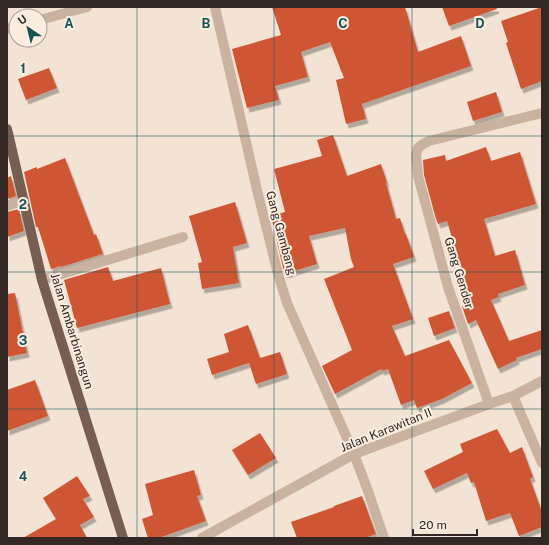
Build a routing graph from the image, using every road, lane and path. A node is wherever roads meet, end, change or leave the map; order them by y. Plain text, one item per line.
1 (87, 7) edge
2 (215, 7) edge
3 (48, 18) edge
4 (542, 113) edge
5 (7, 131) edge
6 (24, 200) junction
7 (7, 206) edge
8 (183, 237) dead end
9 (42, 280) junction
10 (542, 381) edge
11 (513, 396) junction
12 (489, 404) junction
13 (354, 454) junction
14 (542, 463) edge
15 (123, 538) edge
16 (202, 538) edge
17 (384, 538) edge

1 - 3 street
2 - 13 street, Gang Gambang
4 - 12 street, Gang Gender
5 - 6 main road, Jalan Ambarbinangun
6 - 7 street
6 - 9 main road, Jalan Ambarbinangun
8 - 9 street
9 - 15 main road, Jalan Ambarbinangun
10 - 11 street, Jalan Karawitan II
11 - 12 street, Jalan Karawitan II
11 - 14 street
12 - 13 street, Jalan Karawitan II
13 - 16 street, Jalan Karawitan II
13 - 17 street, Gang Gambang

